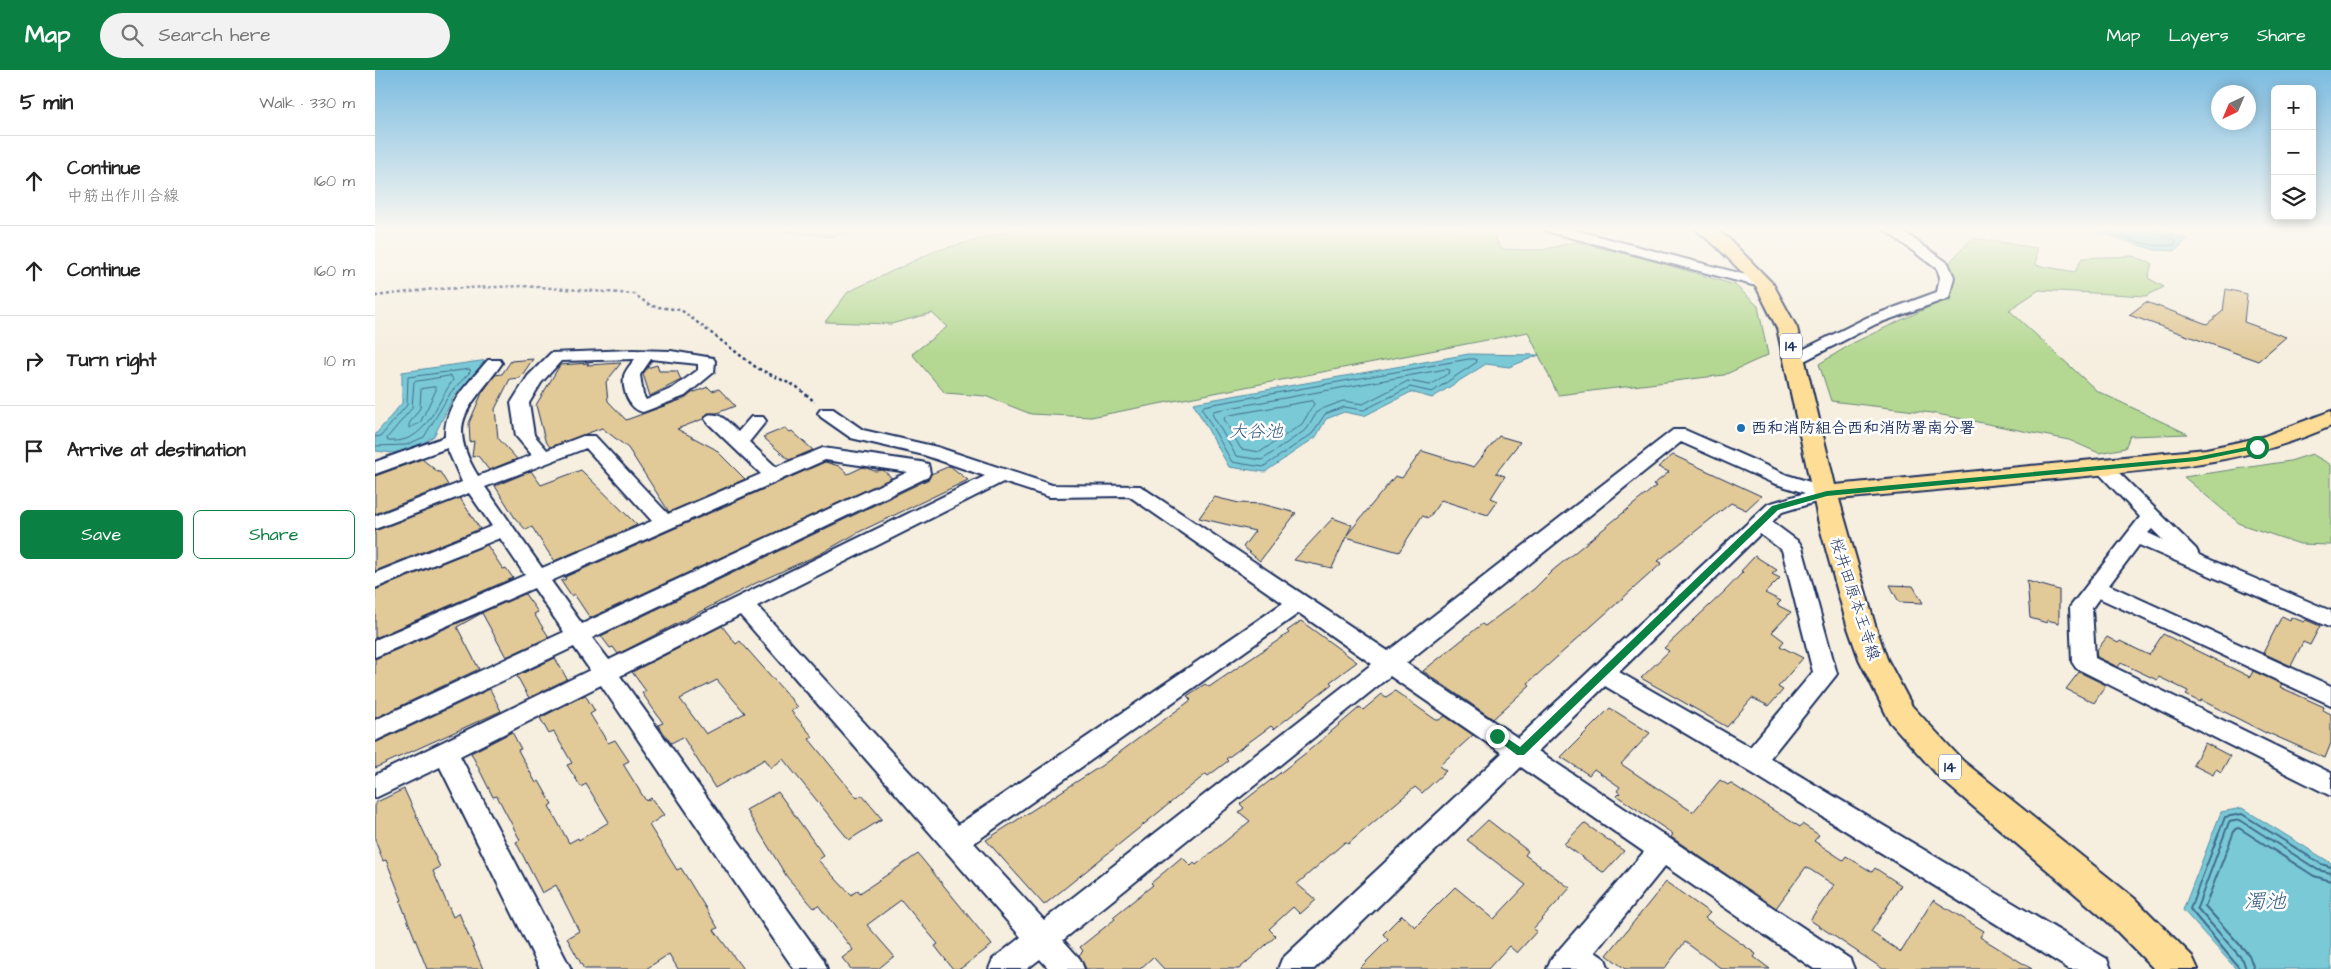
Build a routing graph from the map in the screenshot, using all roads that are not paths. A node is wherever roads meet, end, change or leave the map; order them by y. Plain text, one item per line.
1 (1710, 270) edge
2 (1749, 270) edge
3 (1945, 270) edge
4 (1763, 284) junction
5 (645, 356) dead end
6 (1795, 360) junction
7 (494, 363) dead end
8 (827, 413) road end
9 (2331, 418) edge
10 (714, 419) dead end
11 (757, 421) dead end
12 (453, 440) junction
13 (739, 442) junction
14 (544, 457) junction
15 (2102, 467) junction
16 (375, 468) edge
17 (772, 474) junction
18 (1002, 475) junction
19 (475, 485) junction
20 (1827, 493) junction
21 (2151, 516) junction
22 (663, 522) junction
23 (375, 523) edge
24 (1759, 523) junction
25 (504, 529) junction
26 (2136, 536) junction
27 (2196, 561) junction
28 (539, 577) junction
29 (375, 582) edge
30 (2096, 588) junction
31 (1298, 603) junction
32 (743, 604) junction
33 (2331, 620) edge
34 (580, 635) junction
35 (375, 649) edge
36 (1389, 663) junction
37 (606, 672) junction
38 (1602, 673) junction
39 (2331, 696) edge
40 (375, 731) edge
41 (445, 752) junction
42 (1521, 752) junction
43 (1753, 761) junction
44 (2331, 785) edge
45 (375, 787) edge
46 (955, 842) junction
47 (1663, 850) junction
48 (1042, 939) junction
49 (1577, 964) edge
50 (556, 969) edge
51 (812, 969) edge
52 (1004, 969) edge
53 (1069, 969) edge
54 (1293, 969) edge
55 (1839, 969) edge
56 (2097, 969) edge
57 (2179, 969) edge

1 - 4 street
2 - 4 main road, 桜井田原本王寺線 / 14
3 - 6 street
4 - 6 main road, 桜井田原本王寺線 / 14
5 - 14 street
6 - 20 main road, 桜井田原本王寺線 / 14
7 - 12 street
8 - 18 street
9 - 15 main road
10 - 13 street
11 - 13 street
12 - 16 street
12 - 19 street
13 - 17 street
14 - 19 street
14 - 22 street
15 - 20 main road
15 - 21 street
17 - 22 street
17 - 34 street
18 - 31 street
18 - 32 street
19 - 23 street
19 - 25 street
20 - 24 street
20 - 36 street
20 - 57 main road, 桜井田原本王寺線 / 14
21 - 26 street
21 - 27 street
22 - 28 street
24 - 38 street
24 - 43 street
25 - 28 street
25 - 29 street
26 - 27 street
26 - 30 street
27 - 33 street
28 - 34 street
28 - 35 street
30 - 39 street
30 - 44 street
31 - 36 street
31 - 46 street
32 - 37 street
32 - 46 street
34 - 37 street
34 - 40 street
36 - 42 street
36 - 48 street
37 - 41 street
37 - 51 street
38 - 42 street
38 - 43 street
41 - 45 street
41 - 50 street
42 - 47 street
42 - 54 street
43 - 56 street
46 - 48 street
47 - 49 street
47 - 55 street
48 - 52 street
48 - 53 street

